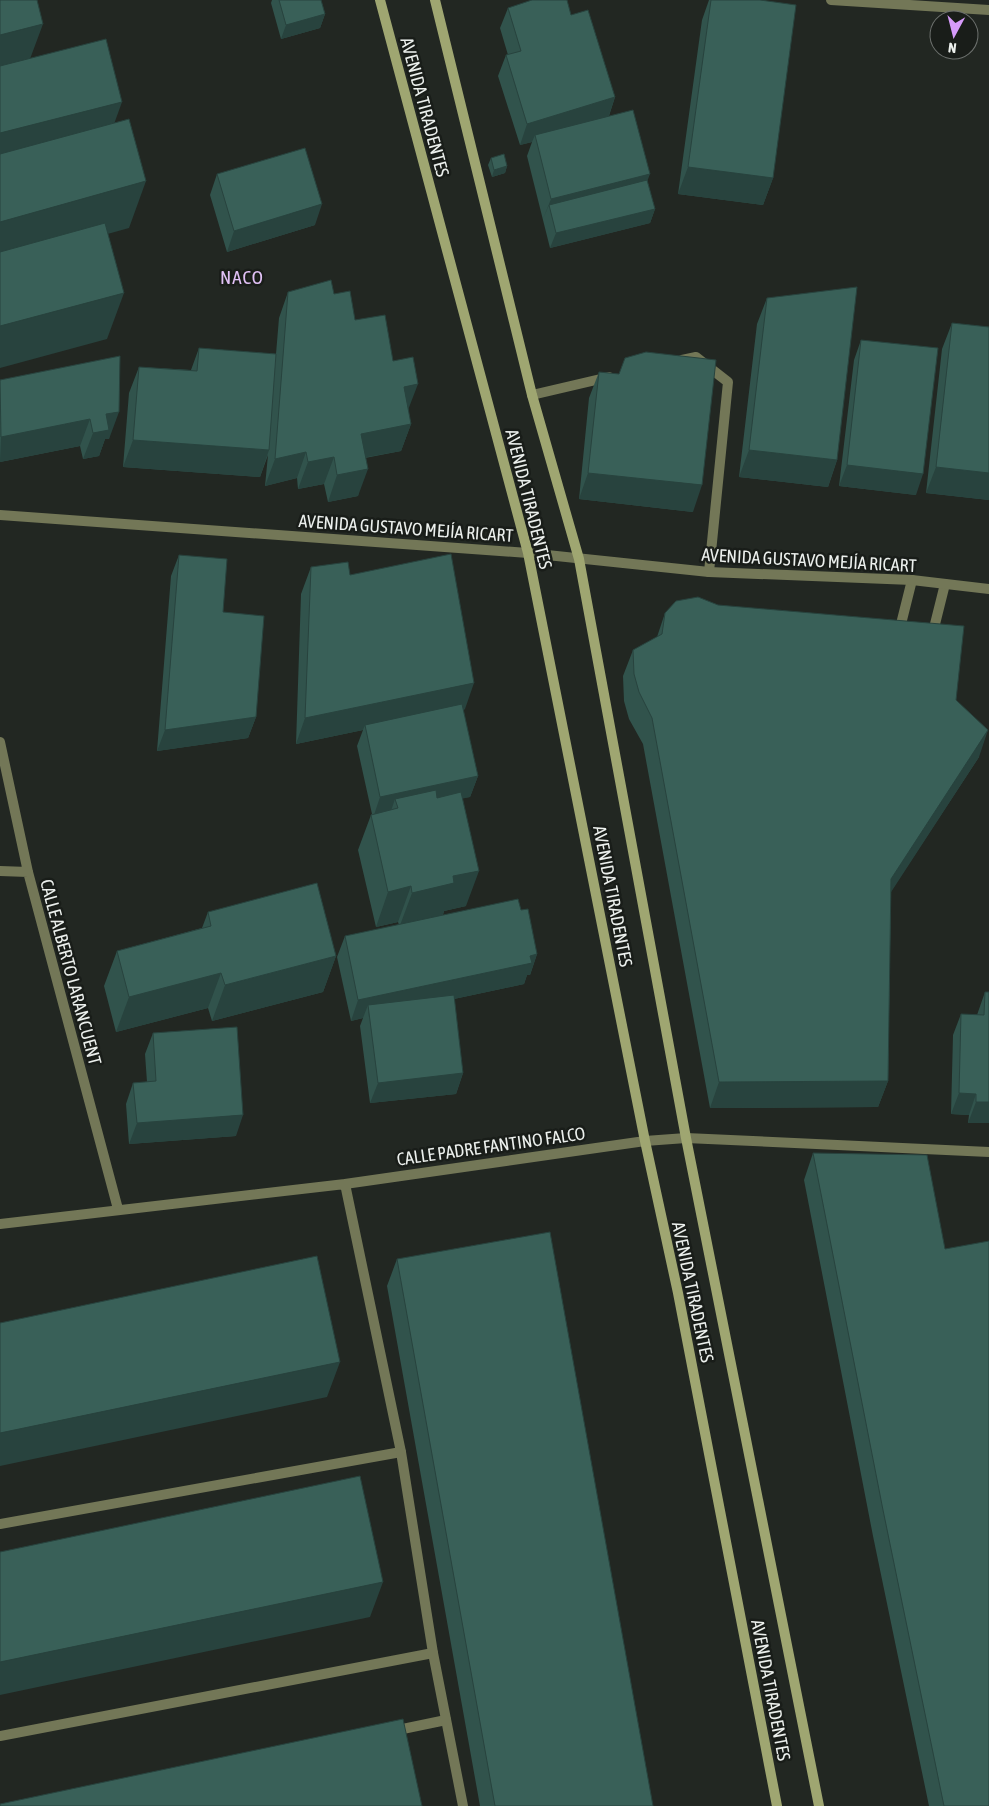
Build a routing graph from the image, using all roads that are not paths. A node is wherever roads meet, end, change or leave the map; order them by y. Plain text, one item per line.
1 (380, 0) edge
2 (435, 0) edge
3 (831, 0) edge
4 (837, 0) edge
5 (989, 10) edge
6 (667, 364) edge
7 (619, 375) edge
8 (532, 395) junction
9 (0, 515) edge
10 (528, 553) junction
11 (579, 559) junction
12 (709, 572) junction
13 (912, 580) junction
14 (945, 584) junction
15 (989, 589) edge
16 (898, 638) edge
17 (928, 650) edge
18 (0, 742) edge
19 (0, 872) edge
20 (28, 872) junction
21 (686, 1138) junction
22 (645, 1141) junction
23 (989, 1152) edge
24 (345, 1184) junction
25 (118, 1209) junction
26 (0, 1224) edge
27 (401, 1452) junction
28 (0, 1524) edge
29 (433, 1652) junction
30 (446, 1720) junction
31 (378, 1733) edge
32 (0, 1736) edge
33 (463, 1806) edge
34 (778, 1806) edge
35 (819, 1806) edge

1 - 10 main road, AVENIDA TIRADENTES
2 - 8 main road, AVENIDA TIRADENTES
3 - 4 street
4 - 5 street
6 - 12 street
7 - 8 street
8 - 11 main road, AVENIDA TIRADENTES
9 - 10 street, AVENIDA GUSTAVO MEJÍA RICART
10 - 11 street, AVENIDA GUSTAVO MEJÍA RICART
10 - 22 main road, AVENIDA TIRADENTES
11 - 12 street, AVENIDA GUSTAVO MEJÍA RICART
11 - 21 main road, AVENIDA TIRADENTES
12 - 13 street, AVENIDA GUSTAVO MEJÍA RICART
13 - 14 street, AVENIDA GUSTAVO MEJÍA RICART
13 - 16 street
14 - 15 street, AVENIDA GUSTAVO MEJÍA RICART
14 - 17 street
18 - 20 street, CALLE ALBERTO LARANCUENT
19 - 20 street
20 - 25 street, CALLE ALBERTO LARANCUENT
21 - 22 street, CALLE PADRE FANTINO FALCO
21 - 23 street, CALLE PADRE FANTINO FALCO
21 - 35 main road, AVENIDA TIRADENTES
22 - 24 street, CALLE PADRE FANTINO FALCO
22 - 34 main road, AVENIDA TIRADENTES
24 - 25 street, CALLE PADRE FANTINO FALCO
24 - 27 street
25 - 26 street, CALLE PADRE FANTINO FALCO
27 - 28 street
27 - 29 street
29 - 30 street
29 - 32 street
30 - 31 street
30 - 33 street

